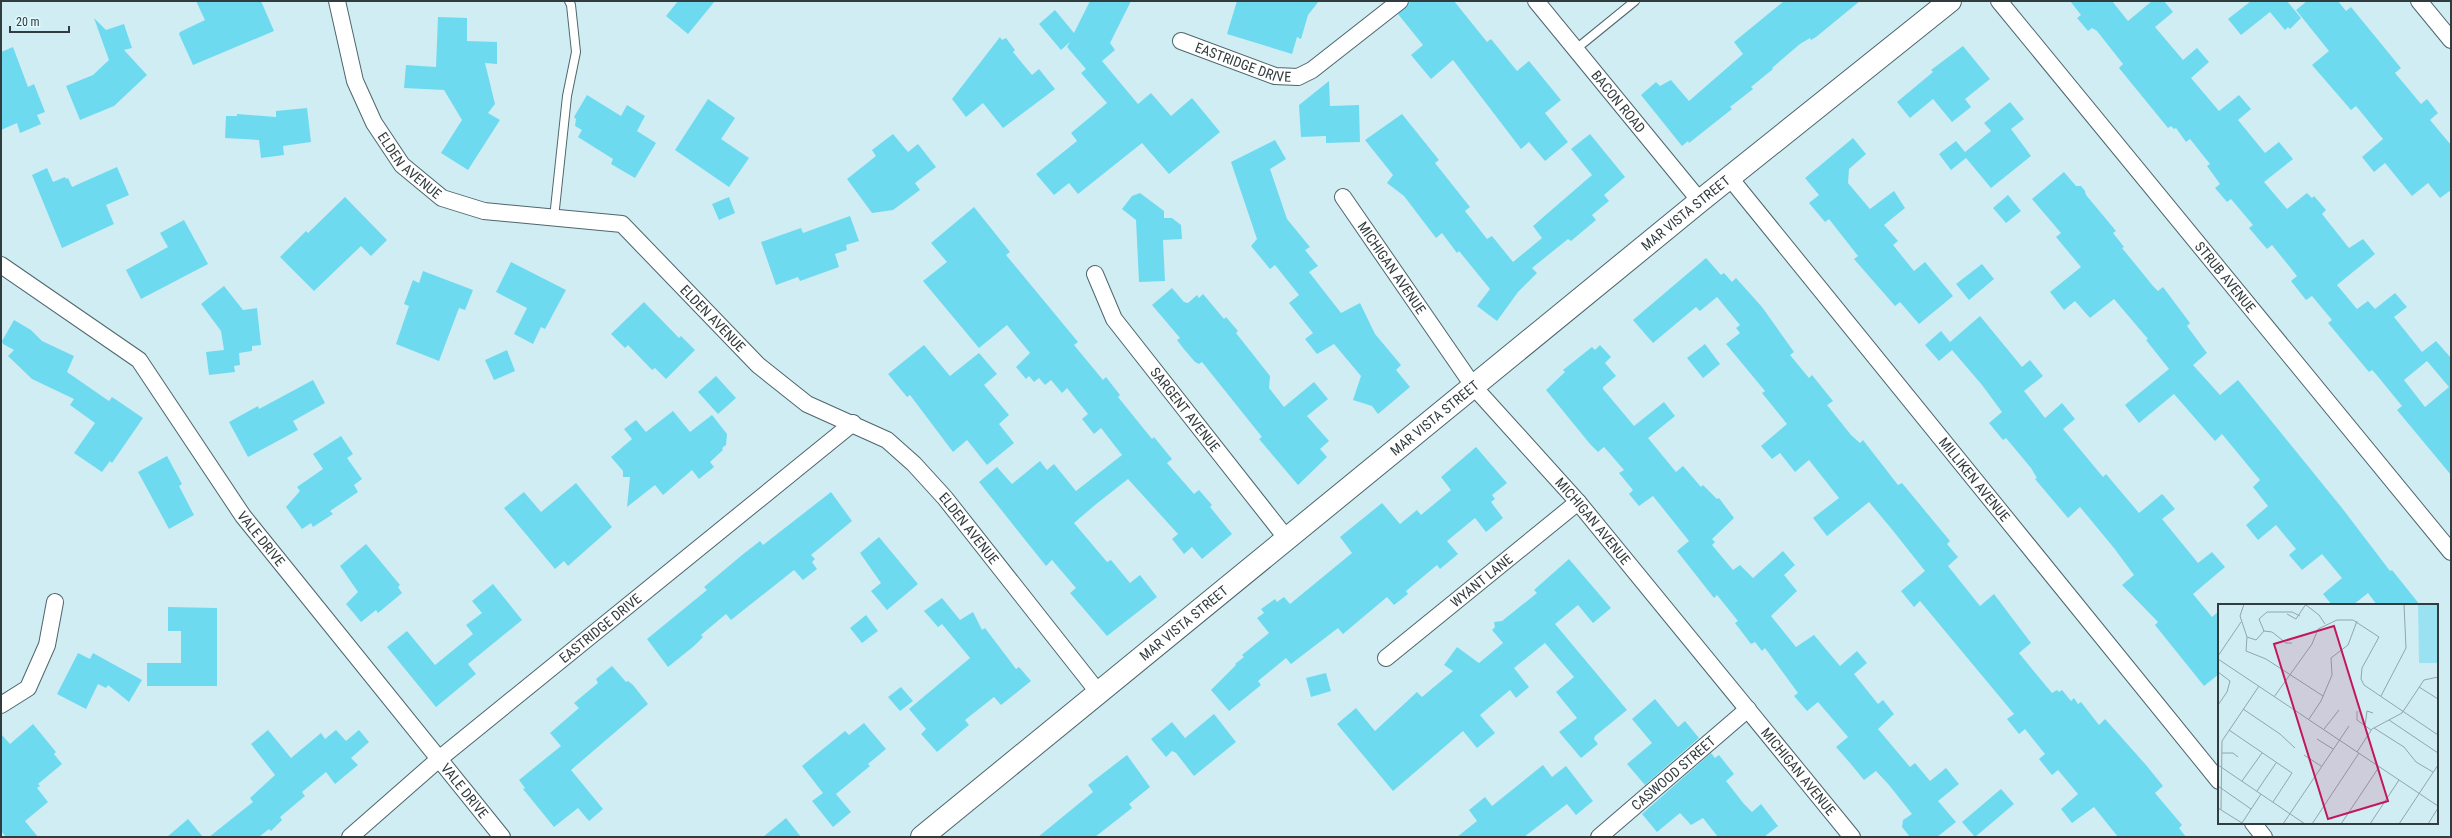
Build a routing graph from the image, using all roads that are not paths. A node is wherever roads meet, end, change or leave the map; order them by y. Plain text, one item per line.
1 (337, 1) edge
2 (569, 1) edge
3 (1400, 1) edge
4 (1536, 1) edge
5 (1635, 1) edge
6 (1950, 1) edge
7 (1999, 1) edge
8 (2419, 1) edge
9 (2451, 40) edge
10 (1182, 41) dead end
11 (1576, 49) junction
12 (1730, 178) junction
13 (1343, 197) dead end
14 (1700, 201) junction
15 (554, 218) junction
16 (1, 265) edge
17 (1095, 274) dead end
18 (1474, 386) junction
19 (853, 423) junction
20 (1578, 502) junction
21 (1287, 539) junction
22 (2451, 552) edge
23 (54, 602) dead end
24 (1386, 658) dead end
25 (1098, 692) junction
26 (1, 705) edge
27 (1748, 709) junction
28 (439, 760) junction
29 (2218, 780) edge
30 (2254, 824) edge
31 (350, 837) edge
32 (502, 837) edge
33 (922, 837) edge
34 (1599, 837) edge
35 (1852, 837) edge
36 (2264, 837) edge

1 - 15 street, ELDEN AVENUE
2 - 15 lane
3 - 10 street, EASTRIDGE DRIVE
4 - 11 street, BACON ROAD
5 - 11 lane
6 - 12 street, MAR VISTA STREET
7 - 22 street, STRUB AVENUE
8 - 9 street
11 - 14 street, BACON ROAD
12 - 14 street, MAR VISTA STREET
12 - 29 street, MILLIKEN AVENUE
13 - 18 street, MICHIGAN AVENUE
14 - 18 street, MAR VISTA STREET
15 - 19 street, ELDEN AVENUE
16 - 28 street, VALE DRIVE
17 - 21 street, SARGENT AVENUE
18 - 20 street, MICHIGAN AVENUE
18 - 21 street, MAR VISTA STREET
19 - 25 street, ELDEN AVENUE
19 - 28 street, EASTRIDGE DRIVE
20 - 24 street, WYANT LANE
20 - 27 street, MICHIGAN AVENUE
21 - 25 street, MAR VISTA STREET
23 - 26 street
25 - 33 street, MAR VISTA STREET
27 - 34 street, CASWOOD STREET
27 - 35 street, MICHIGAN AVENUE
28 - 31 street, EASTRIDGE DRIVE
28 - 32 street, VALE DRIVE
30 - 36 street

